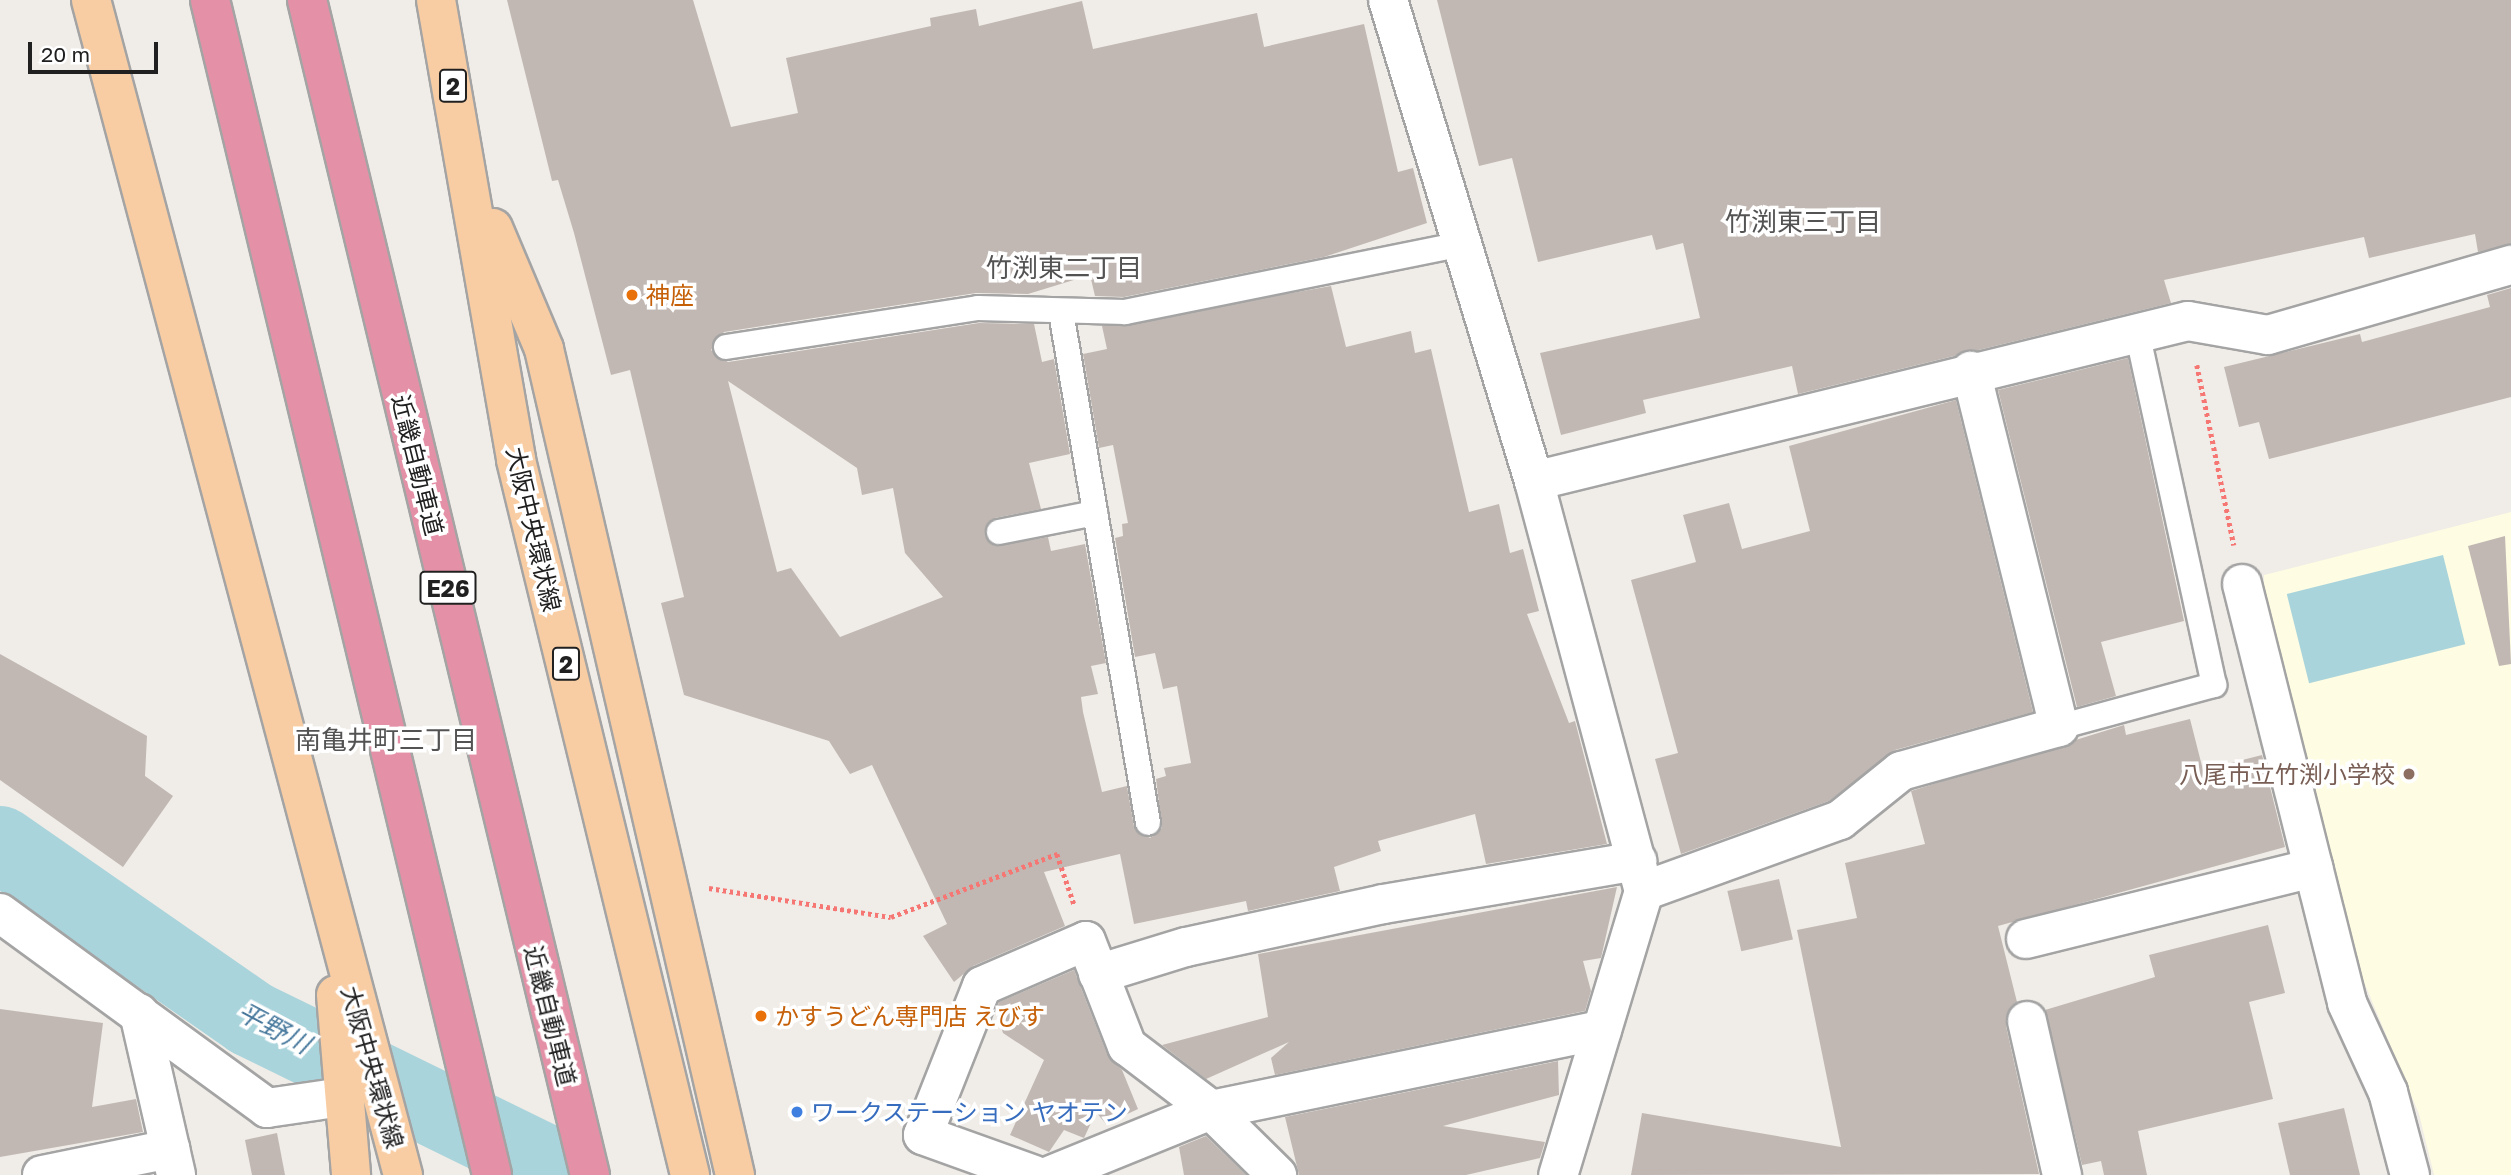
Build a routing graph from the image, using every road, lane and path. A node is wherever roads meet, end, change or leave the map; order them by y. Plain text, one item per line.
1 (90, 0) edge
2 (211, 0) edge
3 (307, 0) edge
4 (436, 0) edge
5 (1388, 0) edge
6 (469, 171) junction
7 (1462, 244) junction
8 (2511, 265) edge
9 (1061, 312) junction
10 (2188, 321) junction
11 (2137, 332) junction
12 (726, 347) dead end
13 (1971, 371) junction
14 (1534, 481) junction
15 (1095, 513) junction
16 (999, 532) dead end
17 (2242, 584) joint
18 (2059, 727) junction
19 (1148, 823) dead end
20 (2313, 868) junction
21 (1640, 876) junction
22 (670, 896) junction
23 (0, 913) edge
24 (331, 919) junction
25 (2026, 939) dead end
26 (1092, 957) junction
27 (139, 1013) junction
28 (2027, 1021) dead end
29 (1602, 1030) junction
30 (342, 1097) junction
31 (1211, 1110) junction
32 (173, 1162) edge
33 (1111, 1163) edge
34 (687, 1164) edge
35 (988, 1168) edge
36 (42, 1175) edge
37 (351, 1175) edge
38 (403, 1175) edge
39 (492, 1175) edge
40 (590, 1175) edge
41 (735, 1175) edge
42 (1034, 1175) edge
43 (1051, 1175) edge
44 (1277, 1175) edge
45 (1558, 1175) edge
46 (2062, 1175) edge
47 (2410, 1175) edge

1 - 24 main road, 大阪中央環状線
2 - 39 highway
3 - 40 highway, 近畿自動車道 / E26
4 - 6 main road, 大阪中央環状線 / 2
5 - 7 street
6 - 22 main road
6 - 34 main road, 大阪中央環状線 / 2
7 - 9 lane
7 - 14 street
8 - 10 street
9 - 12 lane
9 - 15 lane
10 - 11 street
10 - 17 path
11 - 13 street
11 - 18 lane
13 - 14 street
13 - 18 street
14 - 21 street
15 - 16 lane
15 - 19 lane
17 - 20 street
18 - 21 street
20 - 25 street
20 - 47 street
21 - 26 street
21 - 29 street
22 - 26 path
22 - 41 main road
23 - 27 street
24 - 30 main road, 大阪中央環状線
24 - 38 main road, 大阪中央環状線
26 - 31 street
26 - 35 street
27 - 30 street
27 - 32 street
28 - 46 street
29 - 31 street
29 - 45 street
30 - 37 main road, 大阪中央環状線
31 - 33 street
31 - 44 street
32 - 36 street
33 - 43 street
35 - 42 street

